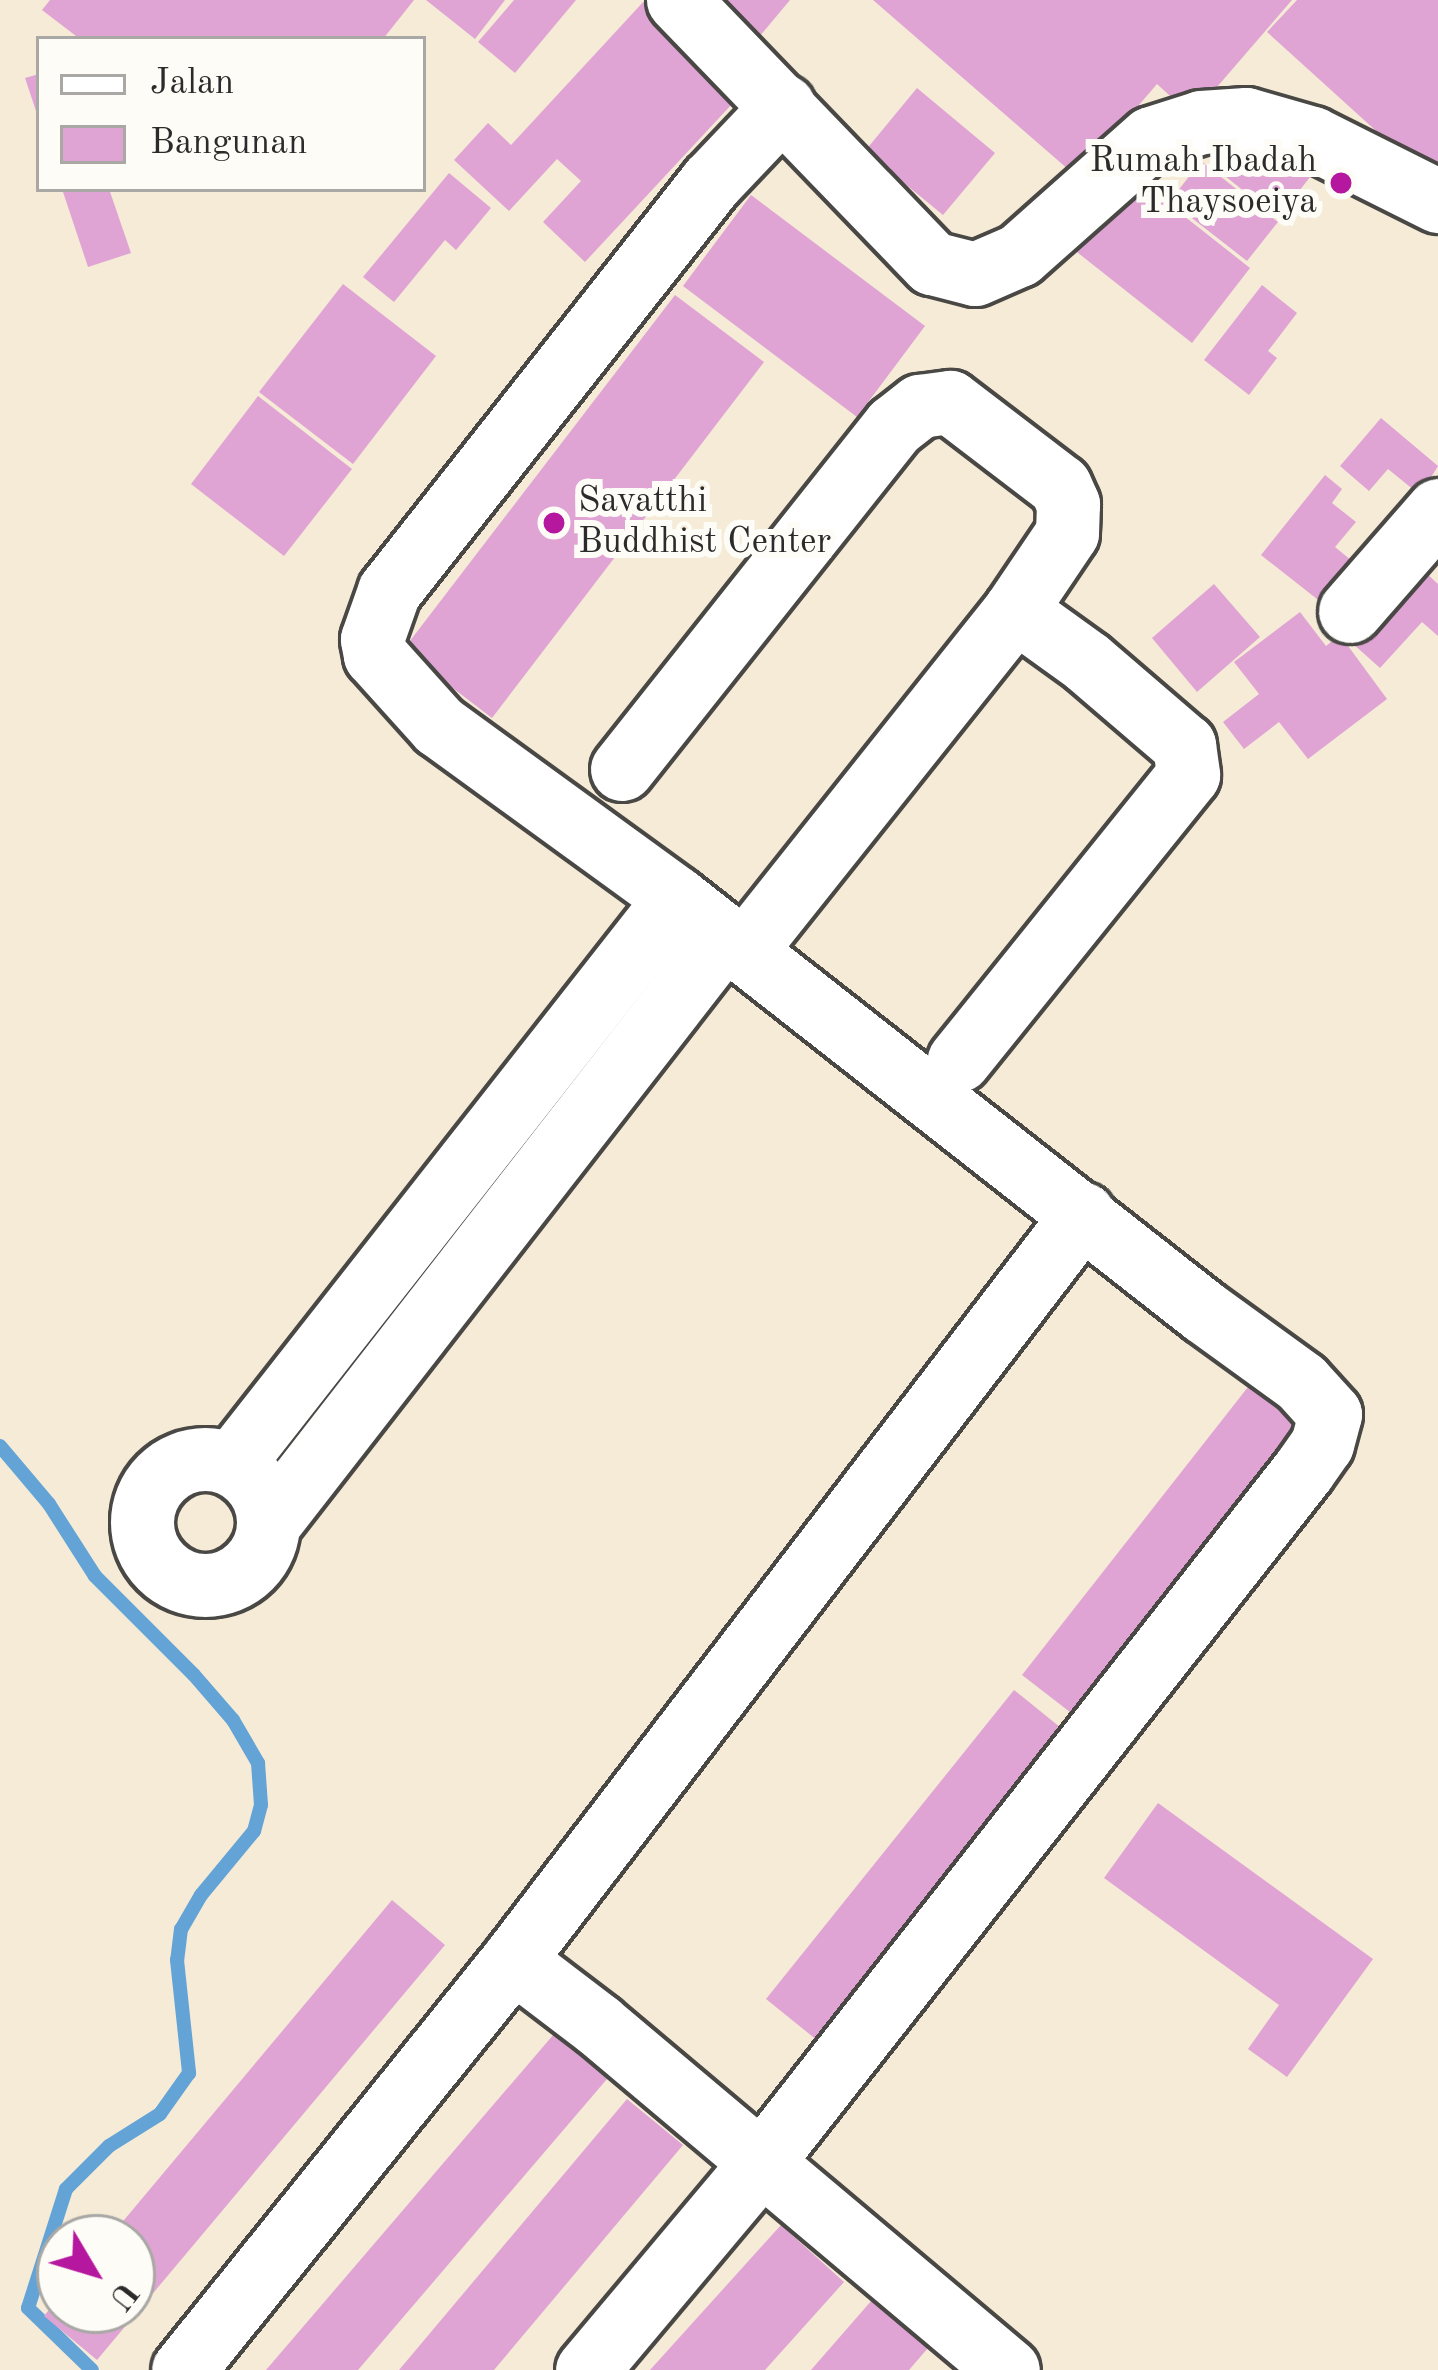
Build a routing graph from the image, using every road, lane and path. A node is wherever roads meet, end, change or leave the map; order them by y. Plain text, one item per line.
1 (679, 0) edge
2 (782, 106) junction
3 (1438, 201) edge
4 (1438, 510) edge
5 (1015, 610) junction
6 (1350, 610) dead end
7 (622, 769) dead end
8 (715, 929) junction
9 (959, 1060) dead end
10 (1083, 1214) junction
11 (232, 1464) junction
12 (269, 1523) junction
13 (512, 1960) junction
14 (760, 2164) junction
15 (186, 2366) edge
16 (1000, 2367) edge
17 (587, 2370) edge

1 - 2 street
2 - 3 street
2 - 8 street
4 - 6 street
5 - 7 street
5 - 8 street
5 - 9 street
8 - 10 street
8 - 11 street
8 - 12 street
10 - 13 street
10 - 14 street
11 - 12 street
11 - 12 street
13 - 14 street
13 - 15 street
14 - 16 street
14 - 17 street

